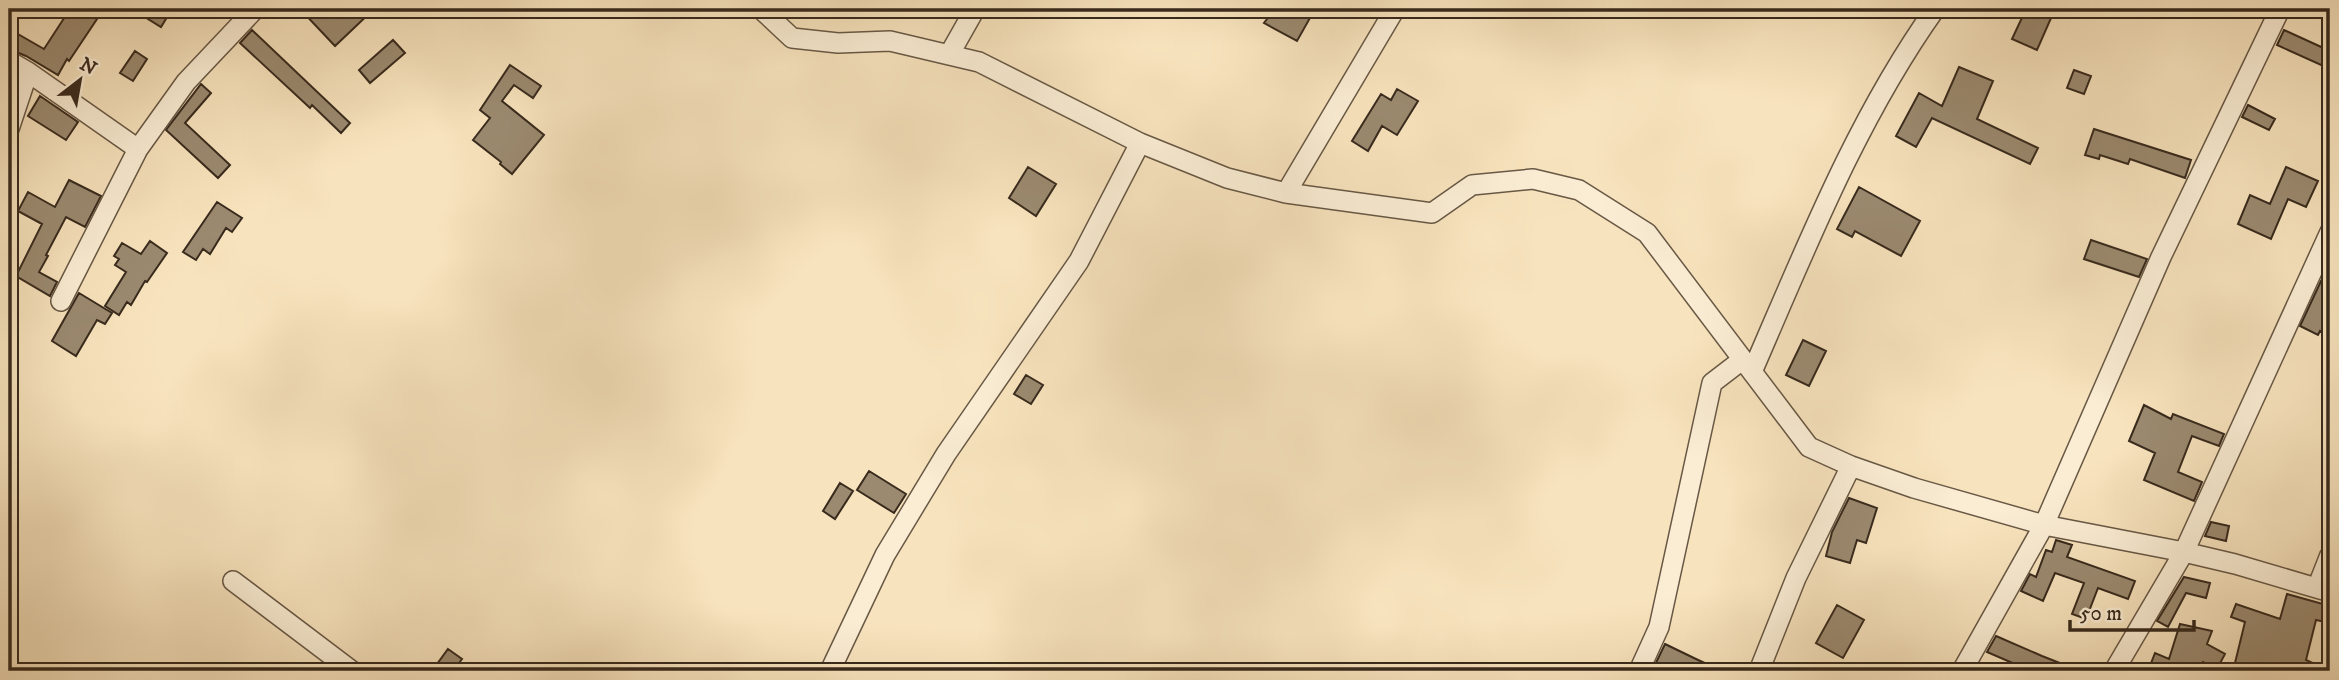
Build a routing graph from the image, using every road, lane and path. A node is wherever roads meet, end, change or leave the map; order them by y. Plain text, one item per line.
1 (255, 9) edge
2 (761, 9) edge
3 (975, 9) edge
4 (1395, 9) edge
5 (1935, 9) edge
6 (2280, 9) edge
7 (949, 55) junction
8 (9, 61) edge
9 (29, 72) junction
10 (9, 129) edge
11 (1140, 143) junction
12 (138, 149) junction
13 (1286, 193) junction
14 (2330, 232) edge
15 (61, 301) dead end
16 (1747, 366) junction
17 (1851, 466) junction
18 (2044, 525) junction
19 (2184, 552) junction
20 (2330, 555) edge
21 (233, 581) dead end
22 (2324, 590) edge
23 (352, 671) edge
24 (830, 671) edge
25 (1639, 671) edge
26 (1759, 671) edge
27 (1962, 671) edge
28 (2114, 671) edge

1 - 12 street
2 - 7 street
3 - 7 street
4 - 13 street
5 - 16 street
6 - 18 street
7 - 11 street
8 - 9 street
9 - 10 street
9 - 12 street
11 - 13 street
11 - 24 street
12 - 15 street
13 - 16 street
14 - 19 street
16 - 17 street
16 - 25 street
17 - 18 street
17 - 26 street
18 - 19 street
18 - 27 street
19 - 22 street
19 - 28 street
20 - 22 street
21 - 23 street

